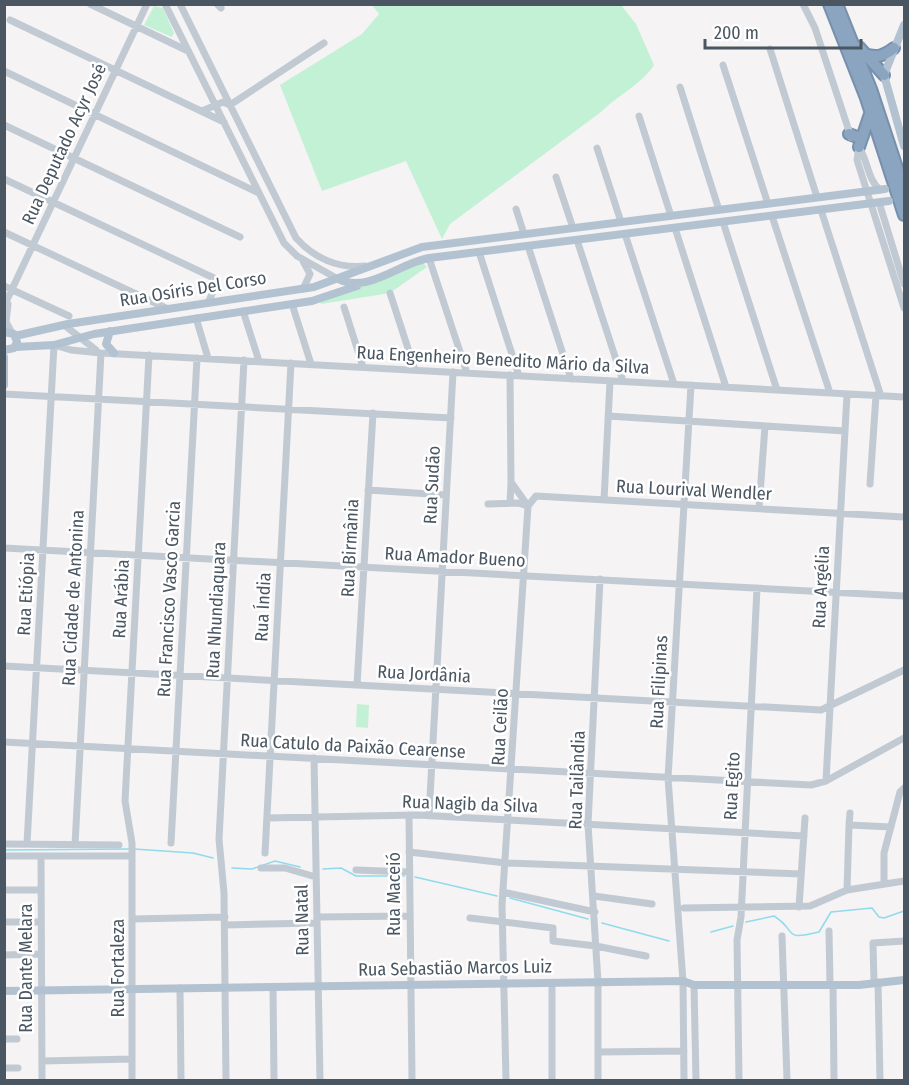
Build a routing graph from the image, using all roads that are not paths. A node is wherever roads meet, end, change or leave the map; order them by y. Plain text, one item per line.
1 (90, 4) edge
2 (147, 4) edge
3 (165, 4) edge
4 (180, 4) edge
5 (803, 4) edge
6 (828, 4) edge
7 (837, 4) edge
8 (9, 20) dead end
9 (904, 25) edge
10 (136, 27) junction
11 (848, 29) junction
12 (324, 44) dead end
13 (899, 44) edge
14 (770, 49) dead end
15 (188, 51) junction
16 (864, 54) junction
17 (723, 65) dead end
18 (4, 71) edge
19 (116, 71) junction
20 (884, 75) junction
21 (680, 87) dead end
22 (230, 105) junction
23 (215, 106) junction
24 (201, 111) junction
25 (871, 111) junction
26 (95, 114) junction
27 (639, 116) dead end
28 (224, 122) junction
29 (4, 125) edge
30 (849, 134) joint
31 (861, 141) junction
32 (904, 146) edge
33 (597, 148) dead end
34 (74, 158) junction
35 (247, 169) junction
36 (264, 173) junction
37 (556, 177) dead end
38 (4, 179) edge
39 (234, 181) junction
40 (253, 182) junction
41 (244, 185) junction
42 (883, 189) joint
43 (904, 189) edge
44 (867, 191) junction
45 (259, 193) junction
46 (817, 198) junction
47 (805, 199) junction
48 (788, 201) junction
49 (889, 201) dead end
50 (53, 202) junction
51 (875, 203) junction
52 (768, 204) junction
53 (516, 209) dead end
54 (719, 210) junction
55 (821, 210) junction
56 (808, 211) junction
57 (789, 214) junction
58 (904, 215) edge
59 (671, 216) junction
60 (772, 216) junction
61 (650, 218) junction
62 (626, 222) junction
63 (723, 222) junction
64 (573, 228) junction
65 (675, 228) junction
66 (653, 230) junction
67 (4, 232) edge
68 (630, 233) junction
69 (524, 234) junction
70 (240, 237) dead end
71 (508, 237) junction
72 (494, 238) junction
73 (577, 240) junction
74 (33, 246) junction
75 (528, 246) junction
76 (512, 248) junction
77 (495, 250) junction
78 (479, 252) junction
79 (429, 258) junction
80 (302, 259) junction
81 (373, 265) junction
82 (338, 279) junction
83 (363, 284) junction
84 (904, 284) edge
85 (4, 286) edge
86 (303, 289) junction
87 (10, 293) junction
88 (390, 293) dead end
89 (226, 300) junction
90 (208, 303) junction
91 (292, 304) junction
92 (4, 306) edge
93 (154, 307) junction
94 (344, 307) dead end
95 (904, 308) edge
96 (243, 311) junction
97 (228, 314) junction
98 (69, 316) dead end
99 (212, 316) junction
100 (195, 318) junction
101 (64, 325) junction
102 (110, 332) junction
103 (11, 334) edge
104 (79, 338) junction
105 (54, 345) junction
106 (10, 349) edge
107 (101, 352) junction
108 (114, 353) junction
109 (149, 355) junction
110 (197, 358) junction
111 (208, 358) junction
112 (5, 360) edge
113 (244, 360) junction
114 (259, 361) junction
115 (291, 363) junction
116 (311, 364) junction
117 (363, 367) junction
118 (415, 370) junction
119 (453, 372) junction
120 (467, 373) junction
121 (510, 375) junction
122 (519, 376) junction
123 (570, 378) junction
124 (610, 381) junction
125 (623, 381) junction
126 (674, 384) junction
127 (4, 385) edge
128 (691, 385) junction
129 (726, 387) junction
130 (777, 390) junction
131 (830, 393) junction
132 (4, 394) edge
133 (847, 394) junction
134 (52, 396) junction
135 (878, 396) junction
136 (904, 397) edge
137 (98, 399) junction
138 (147, 401) junction
139 (194, 404) junction
140 (242, 406) junction
141 (289, 409) junction
142 (373, 413) junction
143 (608, 417) junction
144 (451, 418) junction
145 (689, 421) junction
146 (765, 426) junction
147 (845, 431) junction
148 (511, 477) junction
149 (870, 484) dead end
150 (368, 490) junction
151 (446, 495) junction
152 (604, 500) junction
153 (510, 503) junction
154 (488, 504) dead end
155 (684, 504) junction
156 (528, 506) junction
157 (759, 508) junction
158 (840, 513) junction
159 (904, 517) edge
160 (4, 548) edge
161 (43, 550) junction
162 (90, 552) junction
163 (138, 555) junction
164 (186, 558) junction
165 (234, 560) junction
166 (280, 562) junction
167 (364, 567) junction
168 (442, 571) junction
169 (526, 575) junction
170 (600, 579) junction
171 (680, 584) junction
172 (758, 588) junction
173 (836, 592) junction
174 (904, 596) edge
175 (4, 666) edge
176 (37, 668) junction
177 (84, 670) junction
178 (904, 670) edge
179 (132, 673) junction
180 (180, 676) junction
181 (228, 678) junction
182 (274, 681) junction
183 (357, 685) junction
184 (436, 689) junction
185 (516, 694) junction
186 (595, 698) junction
187 (673, 702) junction
188 (752, 706) junction
189 (830, 708) junction
190 (904, 738) edge
191 (4, 742) edge
192 (33, 743) junction
193 (80, 746) junction
194 (128, 748) junction
195 (176, 751) junction
196 (224, 754) junction
197 (270, 756) junction
198 (314, 759) junction
199 (432, 765) junction
200 (512, 769) junction
201 (591, 773) junction
202 (668, 778) junction
203 (748, 782) junction
204 (826, 782) junction
205 (904, 788) edge
206 (850, 813) dead end
207 (409, 815) junction
208 (429, 816) junction
209 (315, 817) junction
210 (267, 818) junction
211 (805, 818) dead end
212 (509, 820) junction
213 (588, 824) junction
214 (849, 825) junction
215 (891, 826) junction
216 (673, 829) junction
217 (745, 834) junction
218 (804, 836) junction
219 (132, 843) joint
220 (171, 843) dead end
221 (4, 844) edge
222 (27, 844) junction
223 (75, 845) junction
224 (119, 845) dead end
225 (409, 852) junction
226 (265, 853) dead end
227 (4, 856) edge
228 (40, 856) junction
229 (132, 856) junction
230 (506, 862) junction
231 (592, 865) junction
232 (261, 868) dead end
233 (676, 868) junction
234 (356, 870) dead end
235 (743, 870) junction
236 (408, 872) junction
237 (801, 874) junction
238 (316, 877) junction
239 (904, 881) edge
240 (884, 884) junction
241 (41, 890) junction
242 (847, 890) junction
243 (4, 891) edge
244 (503, 892) junction
245 (594, 896) junction
246 (652, 904) dead end
247 (741, 907) junction
248 (799, 907) junction
249 (684, 908) dead end
250 (595, 912) junction
251 (409, 916) junction
252 (470, 918) dead end
253 (133, 919) junction
254 (317, 920) junction
255 (225, 921) junction
256 (4, 922) edge
257 (41, 922) junction
258 (502, 923) junction
259 (829, 931) dead end
260 (782, 936) dead end
261 (904, 941) edge
262 (596, 946) junction
263 (41, 954) junction
264 (4, 955) edge
265 (646, 956) dead end
266 (904, 980) edge
267 (683, 981) junction
268 (552, 982) junction
269 (598, 982) junction
270 (876, 982) junction
271 (505, 983) junction
272 (410, 985) junction
273 (694, 985) junction
274 (738, 985) junction
275 (785, 985) junction
276 (832, 985) junction
277 (318, 986) junction
278 (225, 987) junction
279 (273, 987) junction
280 (180, 988) junction
281 (134, 989) junction
282 (42, 990) junction
283 (4, 991) edge
284 (4, 1039) edge
285 (17, 1039) dead end
286 (684, 1050) junction
287 (598, 1052) junction
288 (132, 1059) junction
289 (42, 1060) junction
290 (4, 1068) edge
291 (18, 1068) dead end
292 (42, 1080) edge
293 (132, 1080) edge
294 (181, 1080) edge
295 (226, 1080) edge
296 (274, 1080) edge
297 (320, 1080) edge
298 (412, 1080) edge
299 (506, 1080) edge
300 (552, 1080) edge
301 (598, 1080) edge
302 (684, 1080) edge
303 (696, 1080) edge
304 (739, 1080) edge
305 (787, 1080) edge
306 (834, 1080) edge
307 (880, 1080) edge

1 - 10 street
2 - 10 street, Rua Deputado Acyr José
3 - 15 street
4 - 22 street
5 - 30 street
6 - 25 highway
7 - 11 highway
8 - 19 street
9 - 13 main road
10 - 15 street
10 - 19 street, Rua Deputado Acyr José
11 - 16 highway
11 - 43 highway
12 - 22 street
13 - 16 highway
13 - 20 main road
14 - 46 street
15 - 23 street
16 - 20 highway
17 - 52 street
18 - 26 street
19 - 24 street
19 - 26 street, Rua Deputado Acyr José
20 - 32 main road
21 - 54 street
22 - 23 street
22 - 36 street
23 - 24 street
23 - 28 street
24 - 28 street
25 - 31 highway
25 - 58 highway
26 - 34 street, Rua Deputado Acyr José
26 - 39 street
27 - 59 street
28 - 35 street
29 - 34 street
30 - 31 highway
31 - 42 street
31 - 44 street
33 - 62 street
34 - 50 street, Rua Deputado Acyr José
34 - 70 street
35 - 39 street
35 - 40 street
36 - 40 street
36 - 81 street
37 - 64 street
38 - 50 street
39 - 41 street
40 - 41 street
40 - 45 street
41 - 45 street
42 - 44 main road, Rua Osíris Del Corso
44 - 46 main road, Rua Osíris Del Corso
44 - 51 street
45 - 80 street
46 - 47 main road, Rua Osíris Del Corso
47 - 48 main road, Rua Osíris Del Corso
47 - 56 main road
48 - 52 main road, Rua Osíris Del Corso
48 - 57 main road
49 - 51 main road, Rua Osíris Del Corso
50 - 74 street, Rua Deputado Acyr José
50 - 90 street
51 - 55 main road, Rua Osíris Del Corso
51 - 84 street
51 - 95 street
52 - 54 main road, Rua Osíris Del Corso
53 - 69 street
54 - 59 main road, Rua Osíris Del Corso
55 - 56 main road, Rua Osíris Del Corso
55 - 135 street
56 - 57 main road, Rua Osíris Del Corso
57 - 60 main road, Rua Osíris Del Corso
59 - 61 main road, Rua Osíris Del Corso
60 - 63 main road, Rua Osíris Del Corso
60 - 131 street
61 - 62 main road, Rua Osíris Del Corso
61 - 66 main road
62 - 64 main road, Rua Osíris Del Corso
62 - 68 main road
63 - 65 main road, Rua Osíris Del Corso
63 - 130 street
64 - 69 main road, Rua Osíris Del Corso
65 - 66 main road, Rua Osíris Del Corso
65 - 129 street
66 - 68 main road, Rua Osíris Del Corso
67 - 74 street
68 - 73 main road, Rua Osíris Del Corso
68 - 126 street
69 - 71 main road, Rua Osíris Del Corso
71 - 72 main road, Rua Osíris Del Corso
71 - 76 main road
72 - 77 main road
72 - 81 main road, Rua Osíris Del Corso
73 - 75 main road, Rua Osíris Del Corso
73 - 125 street
74 - 87 street, Rua Deputado Acyr José
74 - 93 street
75 - 76 main road, Rua Osíris Del Corso
75 - 123 street
76 - 77 main road, Rua Osíris Del Corso
77 - 78 main road, Rua Osíris Del Corso
78 - 79 main road, Rua Osíris Del Corso
78 - 122 street
79 - 83 main road, Rua Osíris Del Corso
79 - 120 street
80 - 82 street
80 - 86 street
81 - 82 main road, Rua Osíris Del Corso
82 - 83 main road
82 - 86 main road, Rua Osíris Del Corso
83 - 91 main road, Rua Osíris Del Corso
85 - 87 street
86 - 89 main road, Rua Osíris Del Corso
87 - 92 street, Rua Deputado Acyr José
87 - 98 street
87 - 103 street, Rua Deputado Acyr José
88 - 118 street
89 - 90 main road, Rua Osíris Del Corso
89 - 97 main road
90 - 93 main road, Rua Osíris Del Corso
90 - 99 main road
91 - 96 main road, Rua Osíris Del Corso
91 - 116 street
93 - 101 main road, Rua Osíris Del Corso
94 - 117 street
96 - 97 main road, Rua Osíris Del Corso
96 - 114 street
97 - 99 main road, Rua Osíris Del Corso
99 - 100 main road, Rua Osíris Del Corso
100 - 102 main road, Rua Osíris Del Corso
100 - 111 street
101 - 103 main road, Rua Osíris Del Corso
101 - 104 street, Rua Engenheiro Benedito Mário da Silva
102 - 104 main road, Rua Osíris Del Corso
102 - 108 main road
103 - 106 main road
104 - 105 main road, Rua Osíris Del Corso
104 - 107 street, Rua Engenheiro Benedito Mário da Silva
105 - 106 main road, Rua Osíris Del Corso
105 - 107 street, Rua Engenheiro Benedito Mário da Silva
105 - 134 street, Rua Etiópia
106 - 112 main road
107 - 108 street, Rua Engenheiro Benedito Mário da Silva
107 - 137 street, Rua Cidade de Antonina
108 - 109 street, Rua Engenheiro Benedito Mário da Silva
109 - 110 street, Rua Engenheiro Benedito Mário da Silva
109 - 138 street, Rua Arábia
110 - 111 street, Rua Engenheiro Benedito Mário da Silva
110 - 139 street, Rua Francisco Vasco Garcia
111 - 113 street, Rua Engenheiro Benedito Mário da Silva
112 - 127 main road
113 - 114 street, Rua Engenheiro Benedito Mário da Silva
113 - 140 street, Rua Nhundiaquara
114 - 115 street, Rua Engenheiro Benedito Mário da Silva
115 - 116 street, Rua Engenheiro Benedito Mário da Silva
115 - 141 street, Rua Índia
116 - 117 street, Rua Engenheiro Benedito Mário da Silva
117 - 118 street, Rua Engenheiro Benedito Mário da Silva
118 - 119 street, Rua Engenheiro Benedito Mário da Silva
119 - 120 street, Rua Engenheiro Benedito Mário da Silva
119 - 144 street, Rua Sudão
120 - 121 street, Rua Engenheiro Benedito Mário da Silva
121 - 122 street, Rua Engenheiro Benedito Mário da Silva
121 - 148 street
122 - 123 street, Rua Engenheiro Benedito Mário da Silva
123 - 124 street, Rua Engenheiro Benedito Mário da Silva
124 - 125 street, Rua Engenheiro Benedito Mário da Silva
124 - 143 street
125 - 126 street, Rua Engenheiro Benedito Mário da Silva
126 - 128 street, Rua Engenheiro Benedito Mário da Silva
128 - 129 street, Rua Engenheiro Benedito Mário da Silva
128 - 145 street, Rua Filipinas
129 - 130 street, Rua Engenheiro Benedito Mário da Silva
130 - 131 street, Rua Engenheiro Benedito Mário da Silva
131 - 133 street, Rua Engenheiro Benedito Mário da Silva
132 - 134 street
133 - 135 street, Rua Engenheiro Benedito Mário da Silva
133 - 147 street, Rua Argélia
134 - 137 street
134 - 161 street, Rua Etiópia
135 - 136 street, Rua Engenheiro Benedito Mário da Silva
135 - 149 street
137 - 138 street
137 - 162 street, Rua Cidade de Antonina
138 - 139 street
138 - 163 street, Rua Arábia
139 - 140 street
139 - 164 street, Rua Francisco Vasco Garcia
140 - 141 street
140 - 165 street, Rua Nhundiaquara
141 - 142 street
141 - 166 street, Rua Índia
142 - 144 street
142 - 150 street, Rua Birmânia
143 - 145 street
143 - 152 street
144 - 151 street, Rua Sudão
145 - 146 street
145 - 155 street, Rua Filipinas
146 - 147 street
146 - 157 street
147 - 158 street, Rua Argélia
148 - 153 street
148 - 156 street
150 - 151 street
150 - 167 street, Rua Birmânia
151 - 168 street, Rua Sudão
152 - 155 street, Rua Lourival Wendler
152 - 156 street, Rua Lourival Wendler
153 - 154 street, Rua Lourival Wendler
153 - 156 street, Rua Lourival Wendler
155 - 157 street, Rua Lourival Wendler
155 - 171 street, Rua Filipinas
156 - 169 street, Rua Ceilão
157 - 158 street, Rua Lourival Wendler
158 - 159 street, Rua Lourival Wendler
158 - 173 street, Rua Argélia
160 - 161 street, Rua Amador Bueno
161 - 162 street, Rua Amador Bueno
161 - 176 street, Rua Etiópia
162 - 163 street, Rua Amador Bueno
162 - 177 street, Rua Cidade de Antonina
163 - 164 street, Rua Amador Bueno
163 - 179 street, Rua Arábia
164 - 165 street, Rua Amador Bueno
164 - 180 street, Rua Francisco Vasco Garcia
165 - 166 street, Rua Amador Bueno
165 - 181 street, Rua Nhundiaquara
166 - 167 street, Rua Amador Bueno
166 - 182 street, Rua Índia
167 - 168 street, Rua Amador Bueno
167 - 183 street, Rua Birmânia
168 - 169 street, Rua Amador Bueno
168 - 184 street, Rua Sudão
169 - 170 street, Rua Amador Bueno
169 - 185 street, Rua Ceilão
170 - 171 street, Rua Amador Bueno
170 - 186 street, Rua Tailândia
171 - 172 street, Rua Amador Bueno
171 - 187 street, Rua Filipinas
172 - 173 street, Rua Amador Bueno
172 - 188 street, Rua Egito
173 - 174 street, Rua Amador Bueno
173 - 189 street, Rua Argélia
175 - 176 street, Rua Jordânia
176 - 177 street, Rua Jordânia
176 - 192 street, Rua Etiópia
177 - 179 street, Rua Jordânia
177 - 193 street, Rua Cidade de Antonina
178 - 189 street, Rua Jordânia
179 - 180 street, Rua Jordânia
179 - 194 street, Rua Arábia
180 - 181 street, Rua Jordânia
180 - 195 street, Rua Francisco Vasco Garcia
181 - 182 street, Rua Jordânia
181 - 196 street, Rua Nhundiaquara
182 - 183 street, Rua Jordânia
182 - 197 street, Rua Índia
183 - 184 street, Rua Jordânia
184 - 185 street, Rua Jordânia
184 - 199 street, Rua Sudão
185 - 186 street, Rua Jordânia
185 - 200 street, Rua Ceilão
186 - 187 street, Rua Jordânia
186 - 201 street, Rua Tailândia
187 - 188 street, Rua Jordânia
187 - 202 street, Rua Filipinas
188 - 189 street, Rua Jordânia
188 - 203 street, Rua Egito
189 - 204 street, Rua Argélia
190 - 204 street, Rua Catulo da Paixão Cearense
191 - 192 street, Rua Catulo da Paixão Cearense
192 - 193 street, Rua Catulo da Paixão Cearense
192 - 222 street, Rua Etiópia
193 - 194 street, Rua Catulo da Paixão Cearense
193 - 223 street, Rua Cidade de Antonina
194 - 195 street, Rua Catulo da Paixão Cearense
194 - 219 street, Rua Arábia
195 - 196 street, Rua Catulo da Paixão Cearense
195 - 220 street, Rua Francisco Vasco Garcia
196 - 197 street, Rua Catulo da Paixão Cearense
196 - 255 street, Rua Nhundiaquara
197 - 198 street, Rua Catulo da Paixão Cearense
197 - 210 street, Rua Índia
198 - 199 street, Rua Catulo da Paixão Cearense
198 - 209 street, Rua Natal
199 - 200 street, Rua Catulo da Paixão Cearense
199 - 208 street, Rua Sudão
200 - 201 street, Rua Catulo da Paixão Cearense
200 - 212 street, Rua Ceilão
201 - 202 street, Rua Catulo da Paixão Cearense
201 - 213 street, Rua Tailândia
202 - 203 street, Rua Catulo da Paixão Cearense
202 - 216 street, Rua Filipinas
203 - 204 street, Rua Catulo da Paixão Cearense
203 - 217 street, Rua Egito
205 - 215 street
206 - 214 street
207 - 208 street, Rua Nagib da Silva
207 - 209 street, Rua Nagib da Silva
207 - 225 street, Rua Maceió
208 - 212 street, Rua Nagib da Silva
209 - 210 street, Rua Nagib da Silva
209 - 238 street, Rua Natal
210 - 226 street, Rua Índia
211 - 218 street
212 - 213 street, Rua Nagib da Silva
212 - 230 street, Rua Ceilão
213 - 216 street, Rua Nagib da Silva
213 - 231 street, Rua Tailândia
214 - 215 street
214 - 242 street
215 - 240 street
216 - 217 street, Rua Nagib da Silva
216 - 233 street, Rua Filipinas
217 - 218 street, Rua Nagib da Silva
217 - 235 street, Rua Egito
218 - 237 street
219 - 229 street, Rua Fortaleza
221 - 222 street
222 - 223 street
223 - 224 street
225 - 230 street
225 - 236 street, Rua Maceió
227 - 228 street
228 - 229 street
228 - 241 street, Rua Dante Melara
229 - 253 street, Rua Fortaleza
230 - 231 street
230 - 244 street, Rua Ceilão
231 - 233 street
231 - 245 street, Rua Tailândia
232 - 238 street
233 - 235 street
233 - 267 street, Rua Filipinas
234 - 236 street
235 - 237 street
235 - 247 street, Rua Egito
236 - 251 street, Rua Maceió
237 - 248 street
238 - 254 street, Rua Natal
239 - 240 street
240 - 242 street
241 - 243 street
241 - 257 street, Rua Dante Melara
242 - 248 street
244 - 250 street
244 - 258 street, Rua Ceilão
245 - 246 street
245 - 250 street, Rua Tailândia
247 - 248 street
247 - 249 street
247 - 274 street, Rua Egito
250 - 262 street, Rua Tailândia
251 - 254 street
251 - 272 street, Rua Maceió
252 - 258 street
253 - 255 street
253 - 281 street, Rua Fortaleza
254 - 255 street
254 - 277 street, Rua Natal
255 - 278 street, Rua Nhundiaquara
256 - 257 street
257 - 263 street, Rua Dante Melara
258 - 262 street
258 - 271 street, Rua Ceilão
259 - 276 street
260 - 275 street
261 - 270 street
262 - 265 street
262 - 269 street, Rua Tailândia
263 - 264 street
263 - 282 street, Rua Dante Melara
266 - 270 main road, Rua Sebastião Marcos Luiz
267 - 269 main road, Rua Sebastião Marcos Luiz
267 - 273 main road, Rua Sebastião Marcos Luiz
267 - 286 street, Rua Filipinas
268 - 269 main road, Rua Sebastião Marcos Luiz
268 - 271 main road, Rua Sebastião Marcos Luiz
268 - 300 street
269 - 287 street, Rua Tailândia
270 - 276 main road, Rua Sebastião Marcos Luiz
270 - 307 street
271 - 272 main road, Rua Sebastião Marcos Luiz
271 - 299 street, Rua Ceilão
272 - 277 main road, Rua Sebastião Marcos Luiz
272 - 298 street, Rua Maceió
273 - 274 main road, Rua Sebastião Marcos Luiz
273 - 303 street
274 - 275 main road, Rua Sebastião Marcos Luiz
274 - 304 street, Rua Egito
275 - 276 main road, Rua Sebastião Marcos Luiz
275 - 305 street
276 - 306 street
277 - 279 main road, Rua Sebastião Marcos Luiz
277 - 297 street, Rua Natal
278 - 279 main road, Rua Sebastião Marcos Luiz
278 - 280 main road, Rua Sebastião Marcos Luiz
278 - 295 street, Rua Nhundiaquara
279 - 296 street
280 - 281 main road, Rua Sebastião Marcos Luiz
280 - 294 street
281 - 282 main road, Rua Sebastião Marcos Luiz
281 - 288 street, Rua Fortaleza
282 - 283 main road, Rua Sebastião Marcos Luiz
282 - 289 street, Rua Dante Melara
284 - 285 street
286 - 287 street
286 - 302 street, Rua Filipinas
287 - 301 street, Rua Tailândia
288 - 289 street
288 - 293 street, Rua Fortaleza
289 - 292 street, Rua Dante Melara
290 - 291 street

